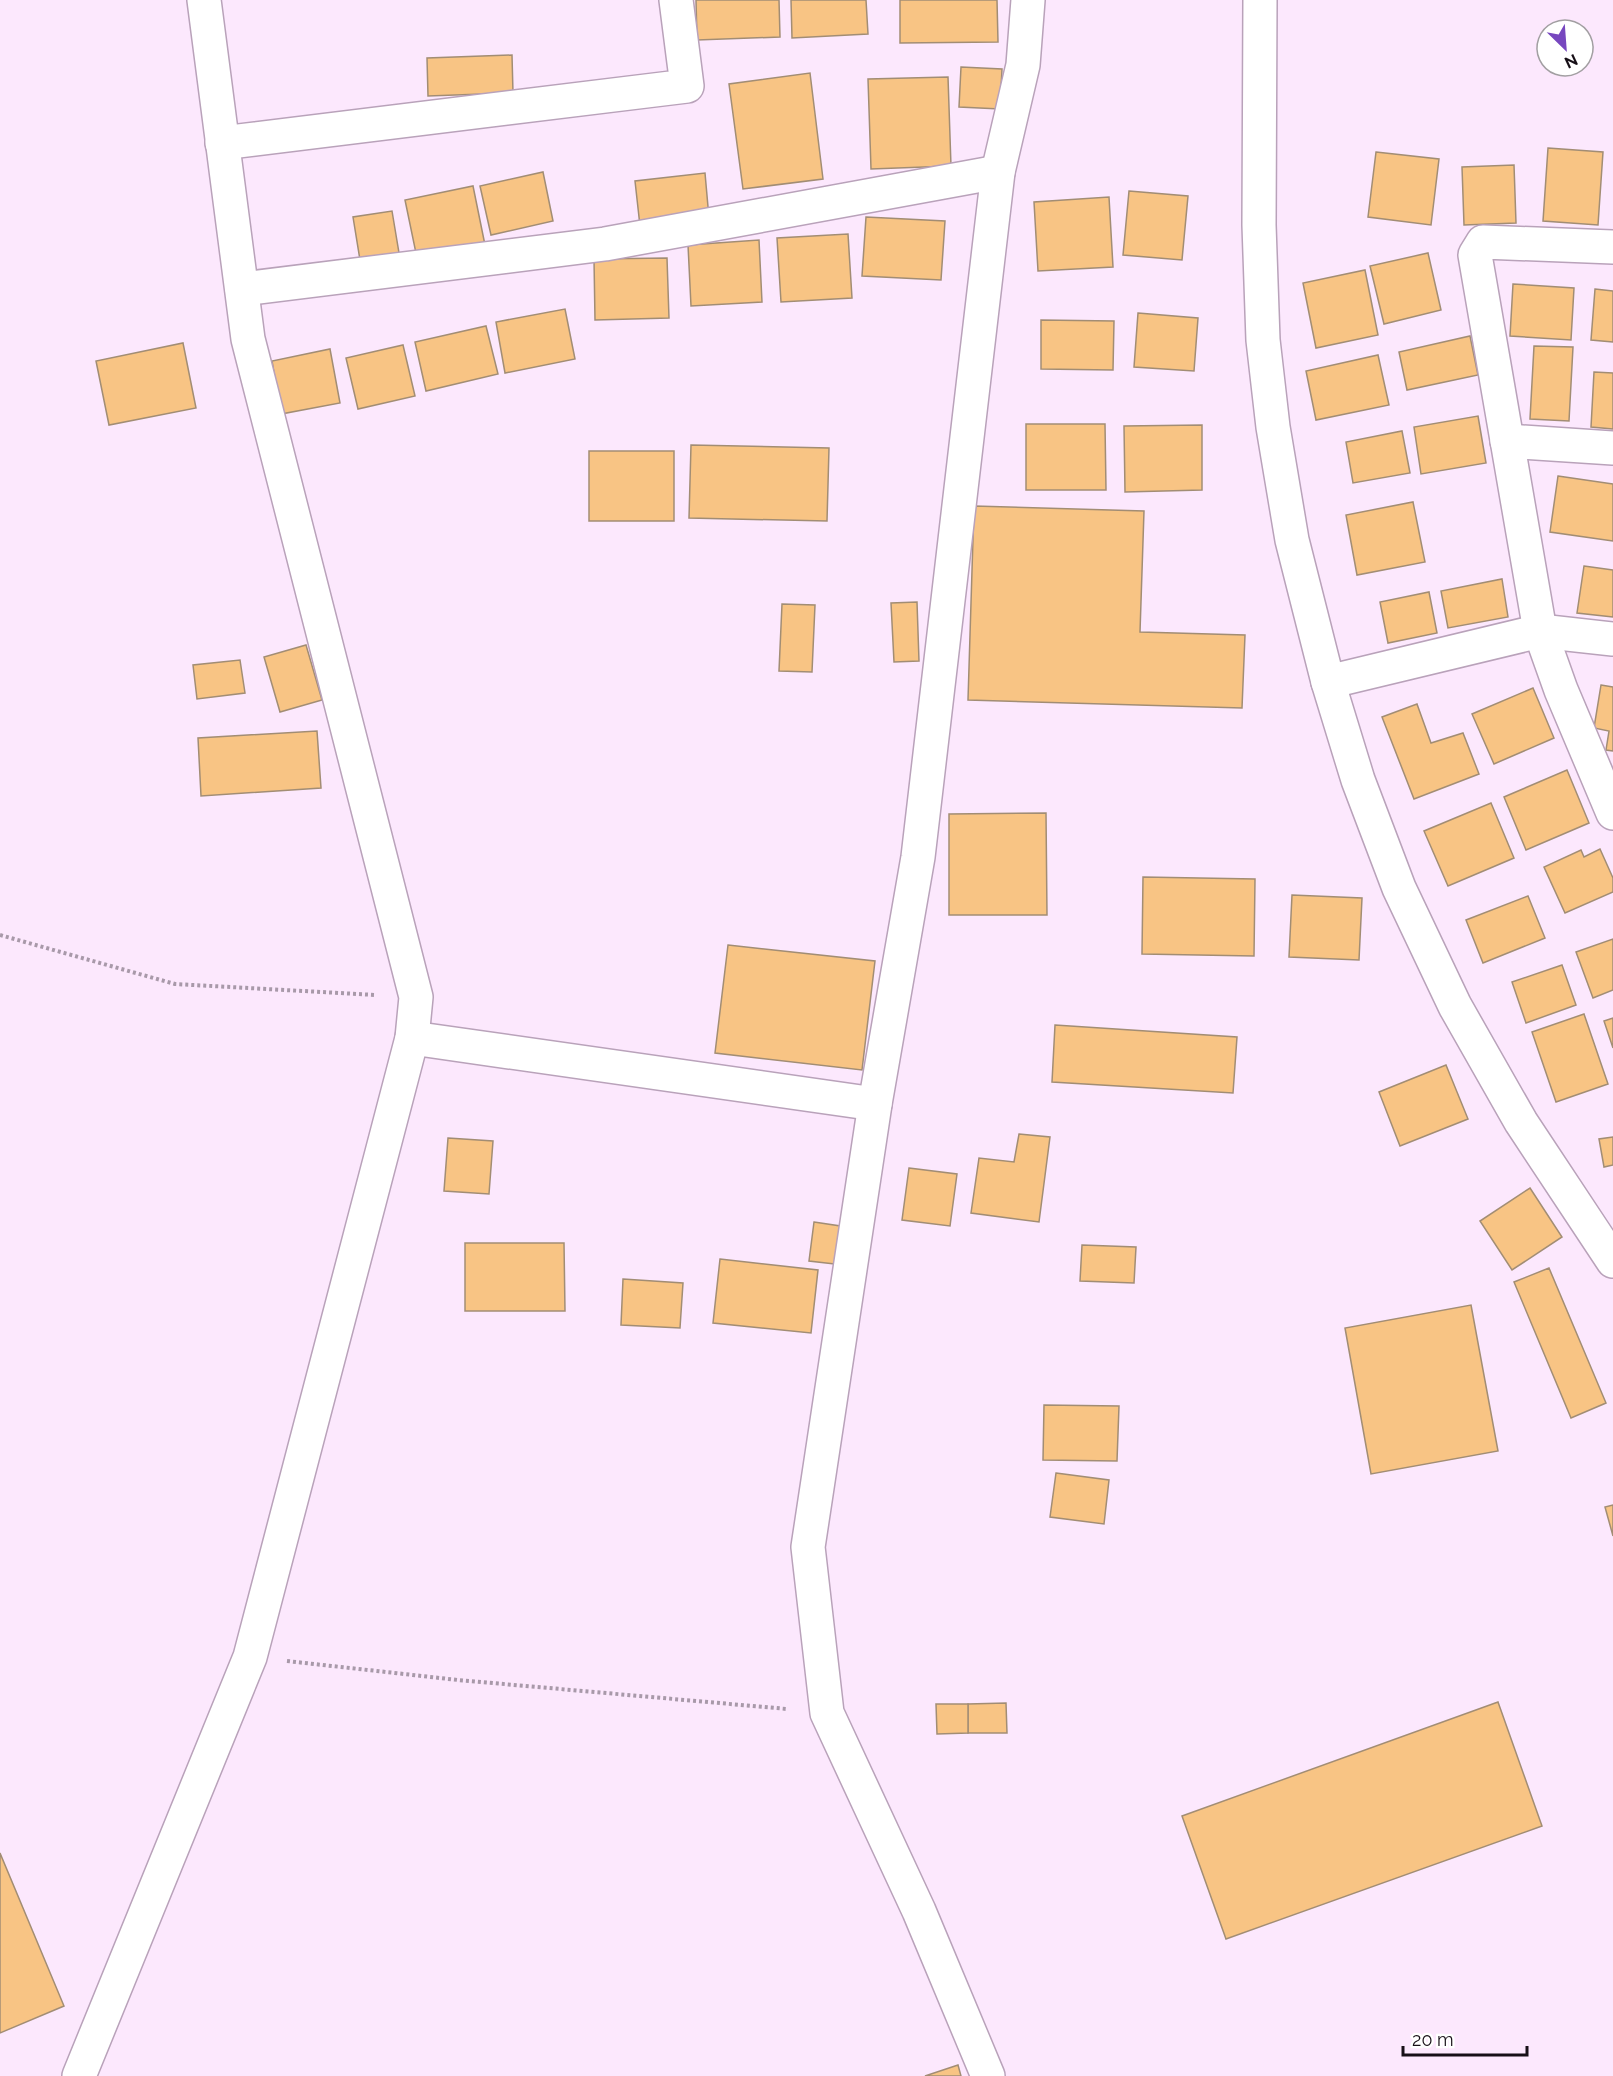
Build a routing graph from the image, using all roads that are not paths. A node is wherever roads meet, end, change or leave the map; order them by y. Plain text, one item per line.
1 (204, 0) edge
2 (676, 0) edge
3 (1028, 0) edge
4 (1260, 0) edge
5 (222, 143) junction
6 (998, 172) junction
7 (1613, 247) edge
8 (242, 289) junction
9 (1507, 441) junction
10 (1613, 448) edge
11 (1540, 631) junction
12 (1613, 639) edge
13 (1328, 682) junction
14 (1613, 813) edge
15 (412, 1038) junction
16 (875, 1104) junction
17 (1613, 1261) edge
18 (79, 2076) edge
19 (988, 2076) edge

1 - 5 street
2 - 5 street
3 - 6 street
4 - 13 street
5 - 8 street
6 - 8 street
6 - 16 street
7 - 9 street
8 - 15 street
9 - 10 street
9 - 11 street
11 - 12 street
11 - 13 street
11 - 14 street
13 - 17 street
15 - 16 street
15 - 18 street
16 - 19 street

